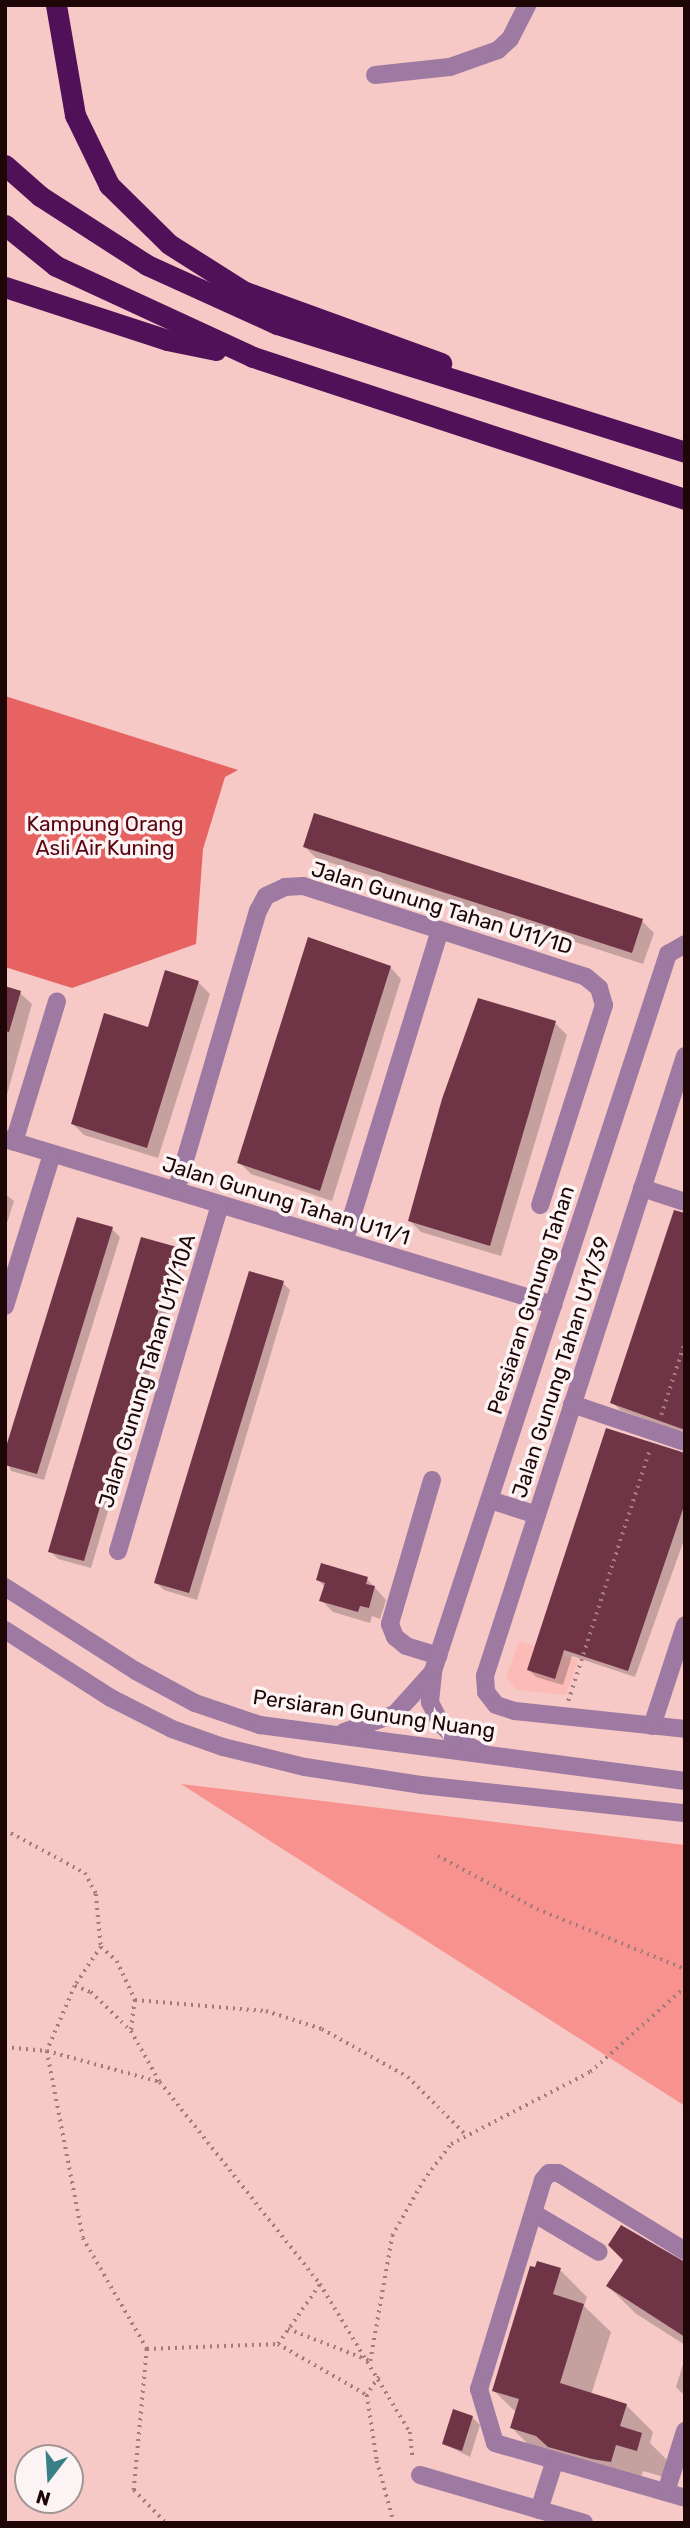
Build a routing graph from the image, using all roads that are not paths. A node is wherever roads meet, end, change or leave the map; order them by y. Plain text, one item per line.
1 (56, 5) edge
2 (527, 5) edge
3 (375, 75) dead end
4 (5, 164) edge
5 (5, 225) edge
6 (5, 287) edge
7 (253, 357) junction
8 (525, 401) junction
9 (685, 452) edge
10 (685, 499) edge
11 (440, 930) junction
12 (680, 945) edge
13 (57, 1001) dead end
14 (685, 1056) edge
15 (10, 1141) edge
16 (52, 1154) junction
17 (642, 1188) junction
18 (176, 1191) junction
19 (685, 1202) edge
20 (220, 1205) junction
21 (540, 1206) dead end
22 (344, 1242) junction
23 (553, 1305) junction
24 (5, 1306) edge
25 (572, 1404) junction
26 (685, 1442) edge
27 (432, 1480) dead end
28 (490, 1500) junction
29 (537, 1516) junction
30 (118, 1550) dead end
31 (5, 1587) edge
32 (685, 1626) edge
33 (5, 1630) edge
34 (435, 1663) junction
35 (652, 1726) junction
36 (685, 1729) edge
37 (331, 1735) junction
38 (485, 1754) junction
39 (685, 1781) edge
40 (685, 1813) edge
41 (535, 2214) junction
42 (685, 2251) edge
43 (599, 2252) dead end
44 (685, 2431) edge
45 (555, 2460) junction
46 (420, 2475) road end
47 (666, 2492) junction
48 (685, 2498) edge
49 (539, 2510) junction
50 (584, 2523) edge

1 - 8 highway
2 - 3 street
4 - 8 highway
5 - 7 highway
6 - 7 highway
7 - 10 highway
8 - 9 highway
11 - 18 street, Jalan Gunung Tahan U11/1D
11 - 21 street, Jalan Gunung Tahan U11/1D
11 - 22 street
12 - 23 street, Persiaran Gunung Tahan
13 - 15 street
14 - 17 street, Jalan Gunung Tahan U11/39
15 - 16 street, Jalan Gunung Tahan U11/1
16 - 18 street, Jalan Gunung Tahan U11/1
16 - 24 street
17 - 19 street
17 - 25 street, Jalan Gunung Tahan U11/39
18 - 20 street, Jalan Gunung Tahan U11/1
20 - 22 street, Jalan Gunung Tahan U11/1
20 - 30 street, Jalan Gunung Tahan U11/10A
22 - 23 street, Jalan Gunung Tahan U11/1
23 - 28 street, Persiaran Gunung Tahan
25 - 26 street
25 - 29 street, Jalan Gunung Tahan U11/39
27 - 34 street
28 - 29 street
28 - 34 street, Persiaran Gunung Tahan
29 - 35 street, Jalan Gunung Tahan U11/39
31 - 37 street, Persiaran Gunung Nuang
32 - 35 street
33 - 40 street
34 - 37 street
34 - 38 street
35 - 36 street
37 - 38 street, Persiaran Gunung Nuang
38 - 39 street, Persiaran Gunung Nuang
41 - 42 street
41 - 43 street
41 - 45 street
44 - 47 street
45 - 47 street
45 - 49 street
46 - 49 street
47 - 48 street
49 - 50 street

